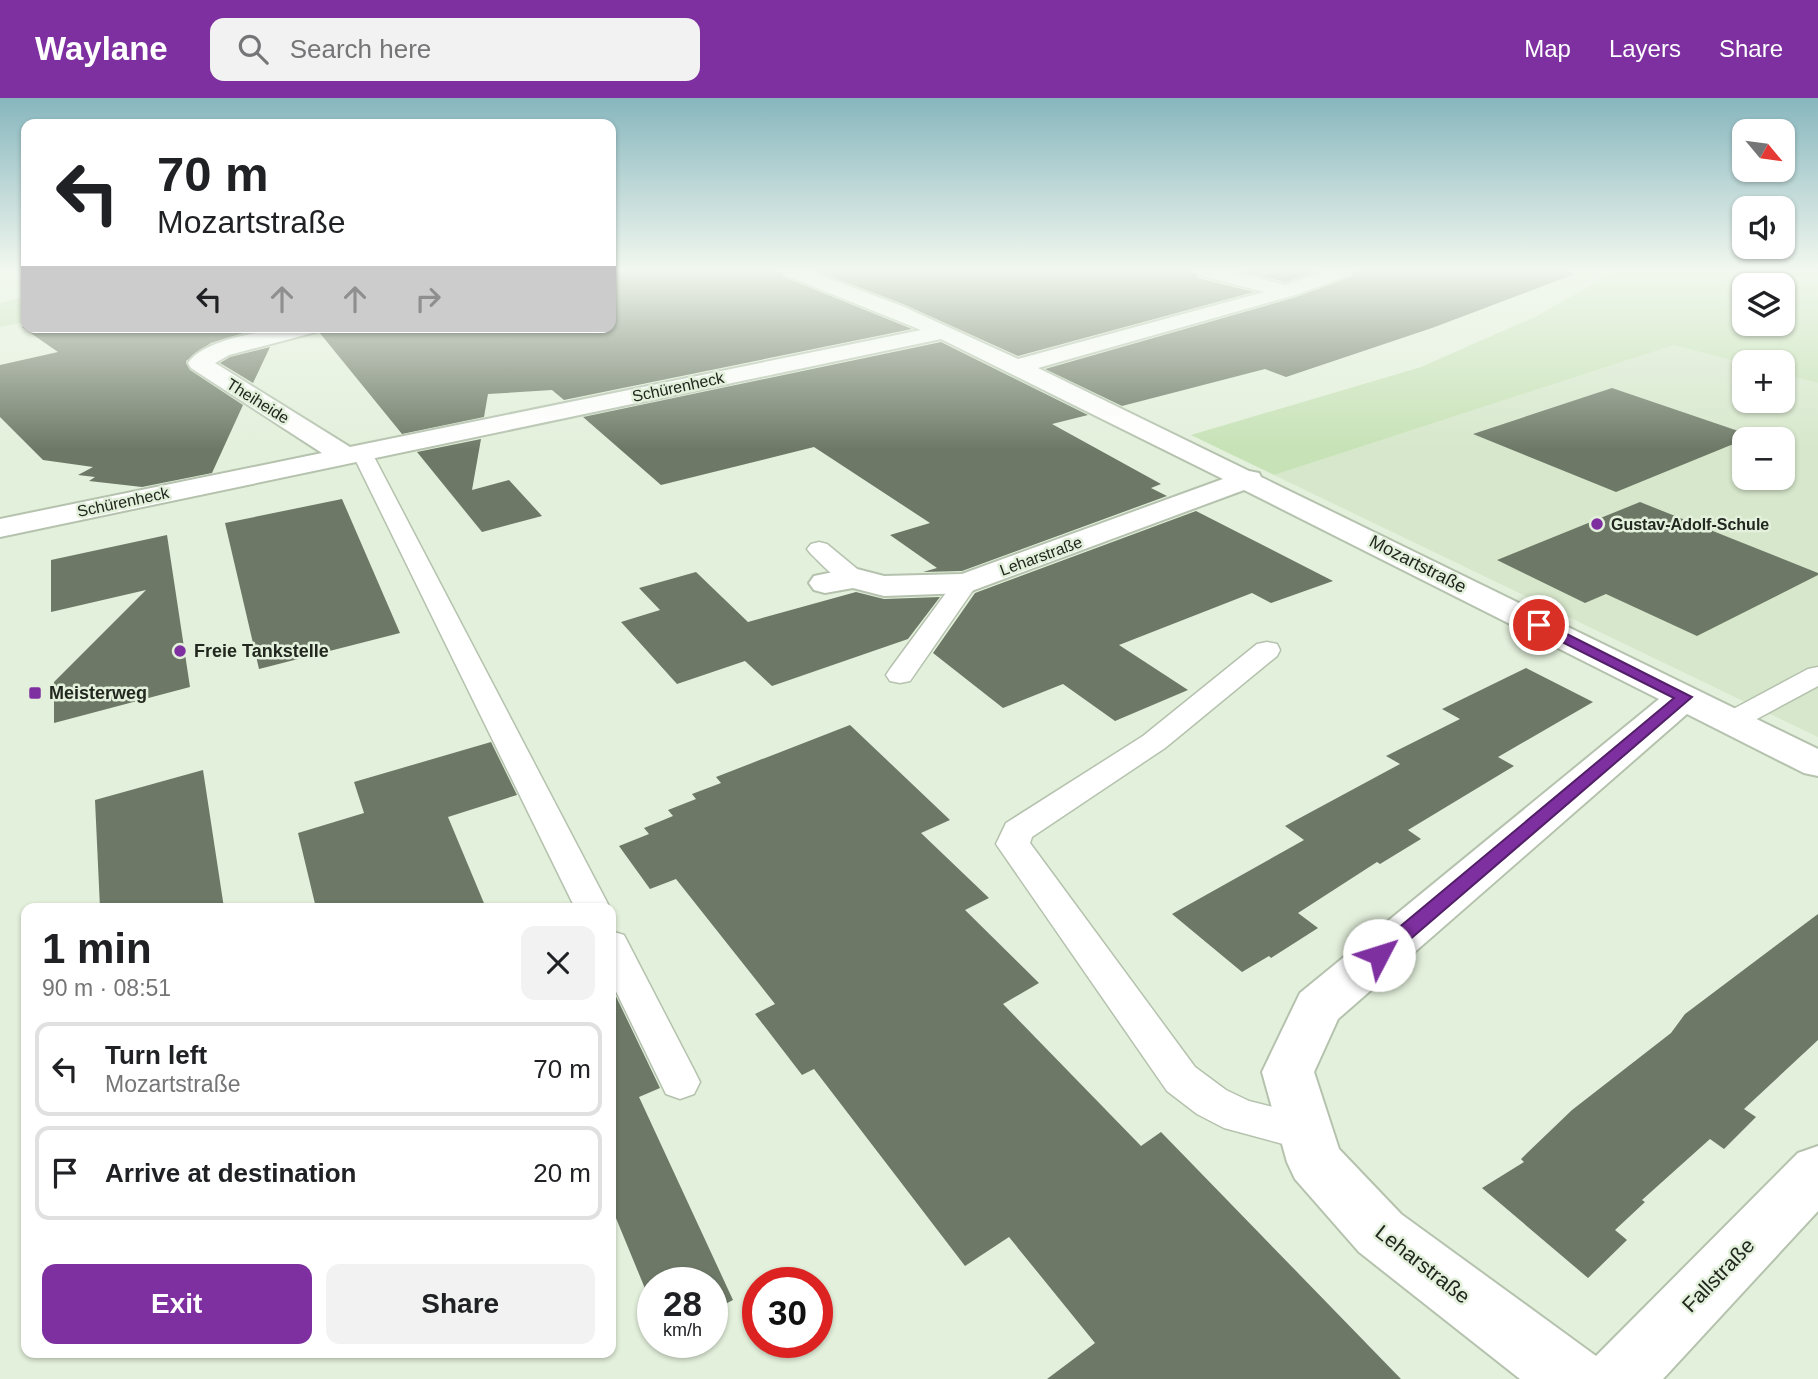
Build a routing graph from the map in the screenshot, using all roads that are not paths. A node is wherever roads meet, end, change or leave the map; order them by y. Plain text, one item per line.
1 (1144, 331) edge
2 (943, 332) joint
3 (285, 333) edge
4 (1016, 366) junction
5 (354, 454) junction
6 (1249, 479) junction
7 (0, 528) edge
8 (818, 549) dead end
9 (839, 580) joint
10 (966, 583) junction
11 (1266, 650) dead end
12 (900, 675) dead end
13 (1818, 675) edge
14 (1684, 697) junction
15 (1732, 721) junction
16 (1818, 764) edge
17 (590, 903) edge
18 (616, 954) edge
19 (680, 1082) dead end
20 (1305, 1132) junction
21 (1818, 1171) edge
22 (1573, 1379) edge
23 (1619, 1379) edge

1 - 4 street
2 - 4 street
2 - 5 street, Schürenheck
3 - 5 street, Theiheide
4 - 6 street, Mozartstraße
5 - 7 street, Schürenheck
5 - 17 lane
6 - 10 street, Leharstraße
6 - 14 street, Mozartstraße
8 - 9 lane
9 - 10 street, Leharstraße
10 - 12 lane
11 - 20 lane
13 - 15 lane
14 - 15 street, Mozartstraße
14 - 20 street, Leharstraße
15 - 16 street, Mozartstraße
18 - 19 lane
20 - 22 street, Leharstraße
21 - 23 street, Fallstraße

